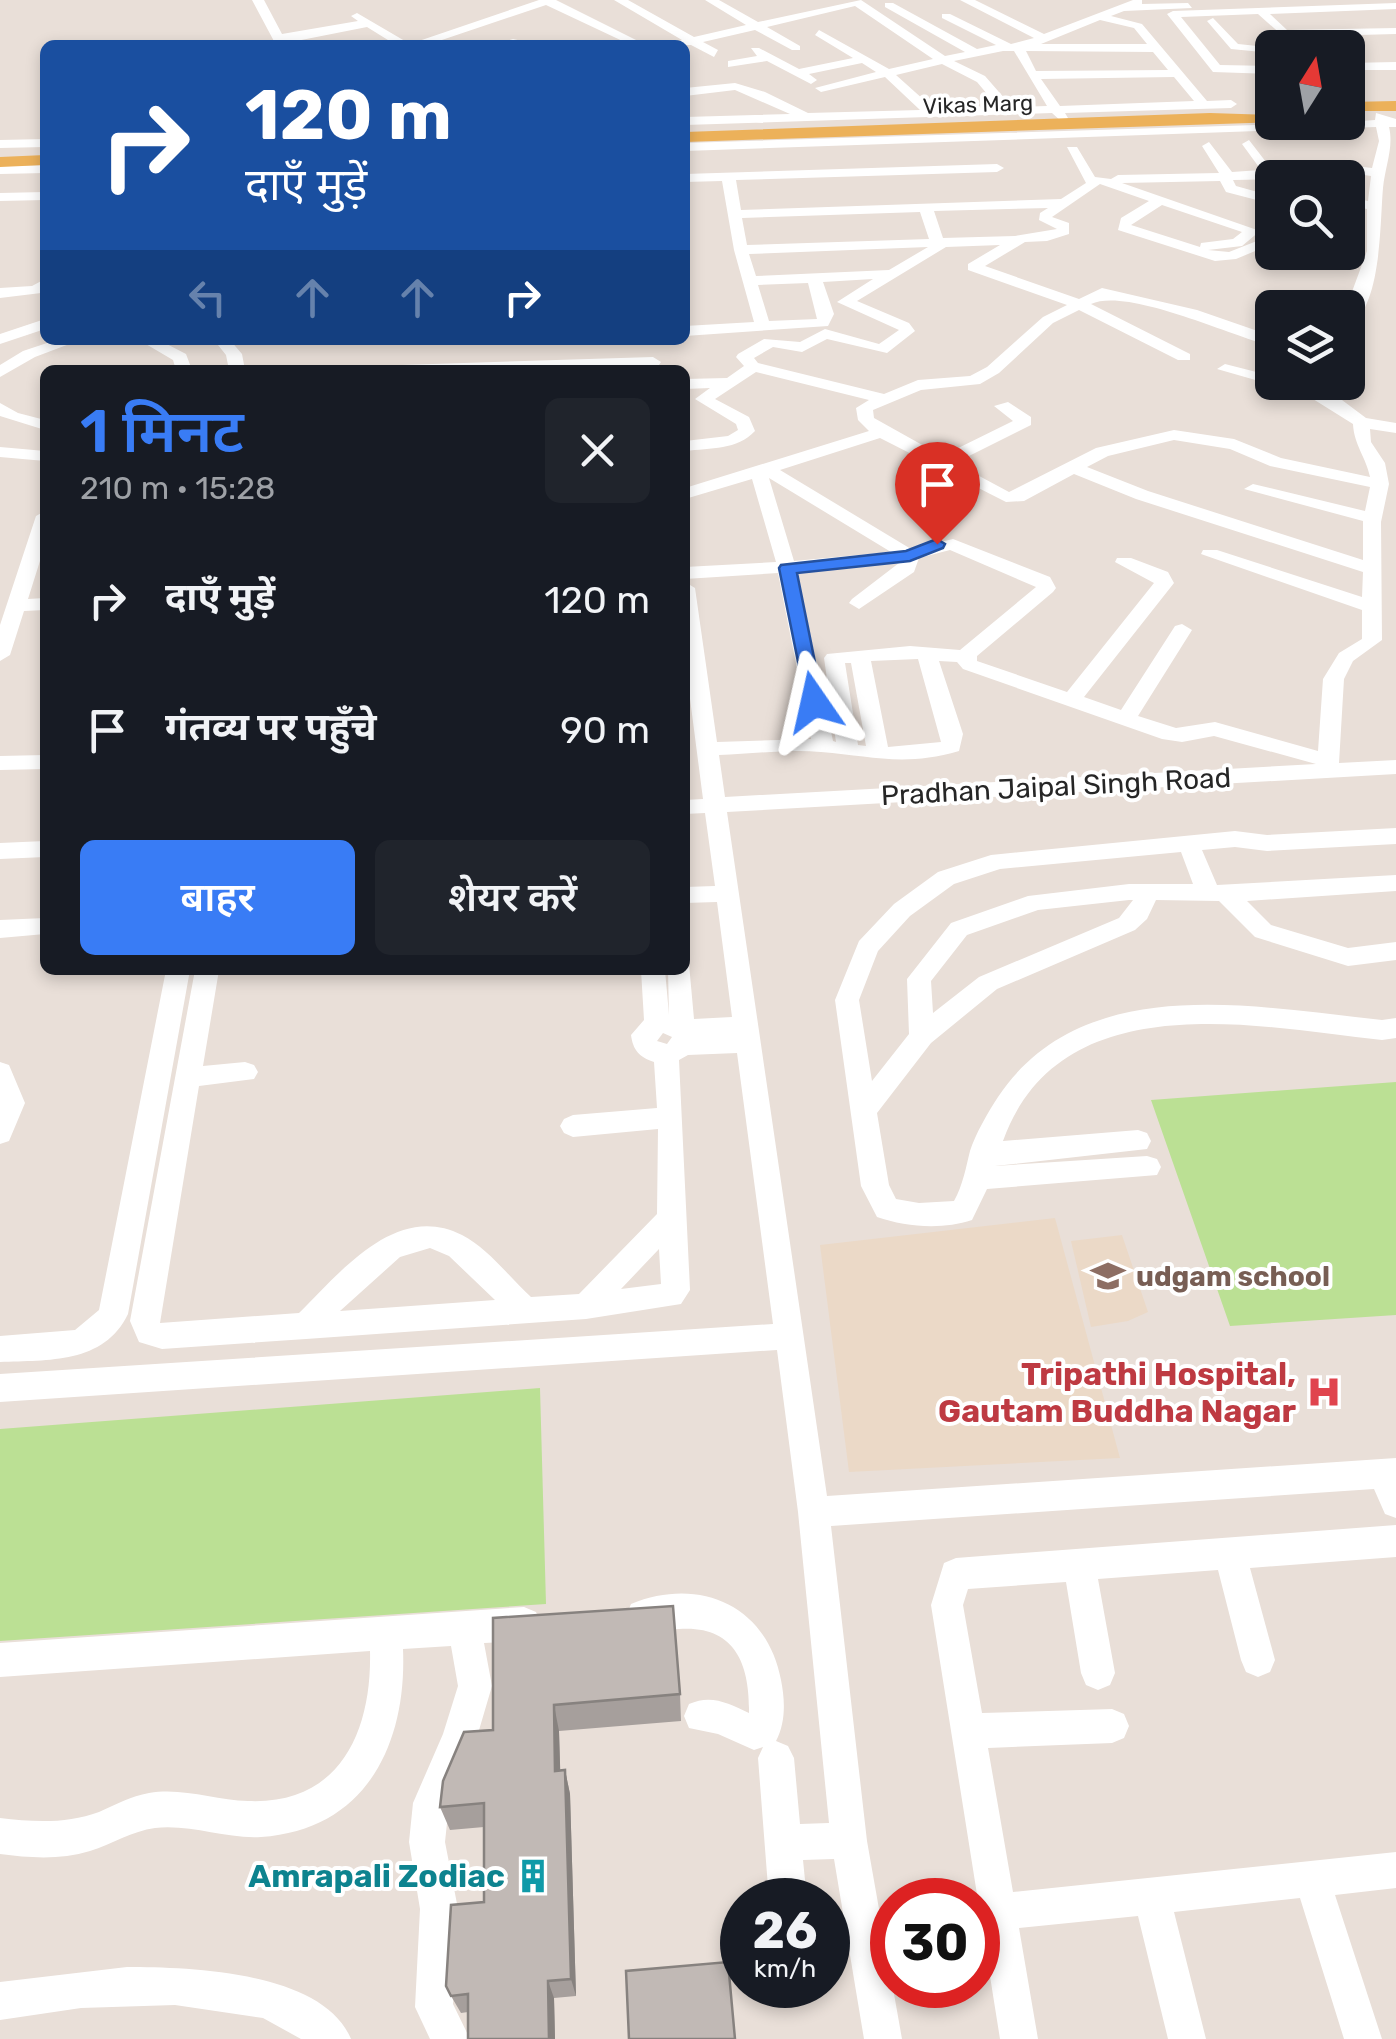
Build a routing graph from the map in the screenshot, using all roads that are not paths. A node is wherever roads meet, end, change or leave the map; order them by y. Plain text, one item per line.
1 (258, 0) edge
2 (548, 0) edge
3 (620, 0) edge
4 (711, 0) edge
5 (915, 0) edge
6 (966, 0) edge
7 (1144, 0) edge
8 (1338, 0) edge
9 (1312, 1) edge
10 (859, 4) edge
11 (1353, 4) edge
12 (889, 5) junction
13 (1123, 8) junction
14 (1395, 8) edge
15 (1260, 10) junction
16 (1242, 11) junction
17 (351, 12) dead end
18 (946, 16) dead end
19 (1100, 17) junction
20 (369, 23) junction
21 (753, 25) junction
22 (324, 30) junction
23 (1396, 31) edge
24 (818, 33) dead end
25 (388, 36) junction
26 (1043, 38) junction
27 (372, 39) dead end
28 (279, 40) edge
29 (287, 40) edge
30 (333, 40) edge
31 (395, 40) edge
32 (430, 40) edge
33 (630, 40) edge
34 (692, 40) junction
35 (1396, 44) edge
36 (1365, 45) edge
37 (796, 48) dead end
38 (1014, 48) junction
39 (1156, 48) junction
40 (1255, 49) edge
41 (755, 50) dead end
42 (714, 53) dead end
43 (975, 53) junction
44 (770, 58) junction
45 (864, 59) junction
46 (944, 60) junction
47 (732, 64) dead end
48 (1255, 69) edge
49 (1365, 69) edge
50 (800, 72) junction
51 (1393, 72) edge
52 (1177, 73) junction
53 (888, 74) junction
54 (1032, 74) junction
55 (702, 76) dead end
56 (718, 84) junction
57 (822, 88) junction
58 (690, 91) edge
59 (1009, 112) junction
60 (1217, 112) junction
61 (1255, 112) edge
62 (1255, 112) edge
63 (1365, 112) edge
64 (1365, 112) edge
65 (1058, 113) junction
66 (932, 114) junction
67 (1392, 114) edge
68 (860, 116) junction
69 (805, 118) junction
70 (690, 121) edge
71 (690, 130) edge
72 (690, 137) edge
73 (1334, 141) dead end
74 (1368, 141) dead end
75 (1229, 145) junction
76 (40, 146) edge
77 (0, 147) edge
78 (1189, 147) dead end
79 (690, 148) edge
80 (1111, 149) dead end
81 (1072, 150) junction
82 (1039, 151) dead end
83 (1006, 153) dead end
84 (990, 154) junction
85 (1384, 157) edge
86 (40, 160) edge
87 (0, 162) edge
88 (690, 162) edge
89 (1255, 163) edge
90 (997, 168) junction
91 (40, 169) edge
92 (0, 170) edge
93 (1255, 175) edge
94 (728, 176) junction
95 (1226, 177) junction
96 (690, 178) edge
97 (1171, 179) junction
98 (1096, 180) junction
99 (1396, 182) edge
100 (1255, 195) edge
101 (40, 196) edge
102 (5, 197) edge
103 (1159, 200) junction
104 (1248, 200) dead end
105 (1062, 203) junction
106 (1014, 204) junction
107 (1178, 206) junction
108 (926, 209) junction
109 (1365, 213) edge
110 (735, 214) junction
111 (1365, 218) edge
112 (0, 219) edge
113 (1219, 219) junction
114 (1373, 219) junction
115 (1396, 237) edge
116 (1017, 240) junction
117 (939, 245) junction
118 (1206, 246) dead end
119 (1255, 246) edge
120 (741, 250) junction
121 (978, 262) junction
122 (891, 274) junction
123 (814, 278) junction
124 (750, 280) junction
125 (40, 287) edge
126 (1362, 290) edge
127 (0, 293) edge
128 (846, 298) junction
129 (1076, 303) junction
130 (824, 322) junction
131 (40, 326) edge
132 (763, 328) junction
133 (690, 331) edge
134 (1255, 335) edge
135 (0, 339) edge
136 (57, 345) edge
137 (161, 345) edge
138 (1184, 356) dead end
139 (182, 365) edge
140 (507, 365) edge
141 (643, 365) edge
142 (752, 366) junction
143 (1225, 369) dead end
144 (0, 372) edge
145 (1255, 376) edge
146 (730, 381) junction
147 (690, 384) edge
148 (885, 399) junction
149 (1328, 400) edge
150 (1332, 402) joint
151 (1002, 406) dead end
152 (0, 408) edge
153 (1362, 422) junction
154 (40, 425) edge
155 (1396, 428) edge
156 (882, 432) junction
157 (690, 445) edge
158 (0, 452) edge
159 (40, 456) edge
160 (940, 464) junction
161 (1074, 468) junction
162 (763, 472) junction
163 (1380, 484) junction
164 (1253, 489) dead end
165 (690, 493) edge
166 (1372, 518) junction
167 (40, 532) edge
168 (1210, 554) dead end
169 (910, 556) junction
170 (1124, 562) dead end
171 (787, 568) junction
172 (1375, 570) junction
173 (690, 572) edge
174 (858, 603) dead end
175 (40, 604) edge
176 (16, 606) junction
177 (1374, 607) junction
178 (1182, 630) dead end
179 (1373, 633) junction
180 (1396, 639) edge
181 (926, 652) junction
182 (0, 655) edge
183 (860, 656) junction
184 (967, 657) junction
185 (690, 661) edge
186 (1071, 700) junction
187 (1126, 718) junction
188 (694, 720) edge
189 (823, 745) junction
190 (708, 749) junction
191 (848, 751) junction
192 (878, 752) junction
193 (40, 762) edge
194 (0, 763) edge
195 (1328, 766) junction
196 (1396, 767) edge
197 (700, 806) edge
198 (1396, 836) edge
199 (1188, 842) junction
200 (40, 848) edge
201 (0, 851) edge
202 (1396, 884) edge
203 (1148, 892) junction
204 (1216, 892) junction
205 (730, 894) junction
206 (690, 895) edge
207 (40, 926) edge
208 (0, 929) edge
209 (1396, 952) edge
210 (177, 975) edge
211 (206, 975) edge
212 (654, 975) edge
213 (680, 975) edge
214 (1396, 1028) edge
215 (748, 1035) junction
216 (922, 1036) junction
217 (671, 1039) junction
218 (0, 1072) edge
219 (245, 1072) dead end
220 (188, 1077) junction
221 (863, 1112) junction
222 (671, 1117) junction
223 (573, 1126) dead end
224 (0, 1133) edge
225 (1142, 1154) dead end
226 (980, 1166) junction
227 (672, 1218) junction
228 (586, 1306) junction
229 (524, 1310) junction
230 (306, 1326) junction
231 (788, 1336) junction
232 (0, 1349) edge
233 (0, 1388) edge
234 (1392, 1484) edge
235 (814, 1512) junction
236 (1396, 1541) edge
237 (1230, 1553) junction
238 (1079, 1564) junction
239 (612, 1618) edge
240 (558, 1622) edge
241 (466, 1628) junction
242 (386, 1633) junction
243 (0, 1660) edge
244 (1258, 1660) dead end
245 (1098, 1673) dead end
246 (701, 1716) dead end
247 (1112, 1726) dead end
248 (967, 1731) junction
249 (776, 1758) dead end
250 (0, 1836) edge
251 (848, 1841) junction
252 (784, 1842) junction
253 (1396, 1870) edge
254 (786, 1878) edge
255 (991, 1878) edge
256 (1312, 1880) junction
257 (1152, 1896) junction
258 (1000, 1912) edge
259 (1000, 1934) edge
260 (0, 2000) edge
261 (332, 2039) edge
262 (450, 2039) edge
263 (883, 2039) edge
264 (1019, 2039) edge
265 (1187, 2039) edge
266 (1364, 2039) edge

1 - 28 street
2 - 32 street
2 - 33 street
3 - 34 street
4 - 21 street
5 - 12 street
6 - 26 street
7 - 13 street
8 - 9 street
8 - 11 street
9 - 13 street
10 - 12 street
10 - 21 street
10 - 46 street
11 - 14 street
11 - 15 street
12 - 43 street
13 - 19 street
15 - 16 street
15 - 23 street
16 - 40 street
16 - 48 street
17 - 20 street
18 - 38 street
19 - 26 street
19 - 39 street
20 - 22 street
20 - 25 street
21 - 34 street
21 - 37 street
22 - 29 street
22 - 30 street
24 - 45 street
25 - 27 street
25 - 31 street
26 - 38 street
34 - 42 street
35 - 36 street
38 - 39 street
38 - 43 street
38 - 54 street
39 - 52 street
41 - 44 street
43 - 46 street
44 - 47 street
44 - 50 street
45 - 50 street
45 - 53 street
46 - 53 street
46 - 59 street
49 - 51 street
50 - 57 street
52 - 54 street
52 - 60 street
53 - 57 street
53 - 66 street
54 - 65 street
55 - 56 street
56 - 58 street
56 - 69 street
57 - 68 street
59 - 65 street
59 - 66 street
60 - 61 main road, Vikas Marg
60 - 62 main road
60 - 65 main road, Vikas Marg
60 - 72 main road, Vikas Marg
63 - 67 main road
64 - 67 main road
65 - 71 main road, Vikas Marg
66 - 68 street
67 - 79 street
67 - 85 street
68 - 69 street
69 - 70 street
73 - 75 street
74 - 85 street
75 - 78 street
75 - 89 street
75 - 95 street
76 - 77 main road
80 - 81 street
81 - 82 street
81 - 98 street
83 - 84 street
84 - 88 street
84 - 90 street
85 - 99 street
85 - 114 street
86 - 87 main road
90 - 94 street
90 - 106 street
91 - 92 street
93 - 95 street
94 - 96 street
94 - 110 street
95 - 97 street
95 - 100 street
97 - 98 street
97 - 107 street
98 - 103 street
98 - 105 street
101 - 102 street
102 - 112 street
103 - 107 street
103 - 119 street
104 - 113 street
105 - 106 street
105 - 116 street
106 - 108 street
107 - 113 street
108 - 110 street
108 - 117 street
109 - 114 street
110 - 120 street
111 - 114 street
113 - 118 street
114 - 115 street
114 - 126 street
116 - 117 street
116 - 121 street
117 - 120 street
117 - 121 street
117 - 122 street
120 - 124 street
121 - 129 street
122 - 123 street
122 - 128 street
123 - 124 street
123 - 130 street
124 - 132 street
125 - 127 street
128 - 130 street
128 - 130 street
129 - 134 street
129 - 138 street
129 - 148 street
130 - 132 street
130 - 142 street
131 - 135 street
132 - 133 street
136 - 144 street
137 - 139 street
140 - 141 street
142 - 146 street
142 - 148 street
143 - 145 street
146 - 147 street
146 - 157 street
148 - 156 street
149 - 150 street
150 - 153 street
151 - 160 street
152 - 154 street
153 - 155 street
153 - 163 street
156 - 160 street
156 - 162 street
158 - 159 street
160 - 161 street
161 - 163 street
161 - 172 street
162 - 165 street
162 - 169 street
162 - 171 street
163 - 166 street
164 - 166 street
166 - 172 street
167 - 176 street
168 - 177 street
169 - 171 street
169 - 174 street
169 - 184 street
170 - 186 street
171 - 173 street
171 - 189 street
172 - 177 street
175 - 176 street
176 - 182 street
177 - 179 street
178 - 187 street
179 - 180 street
179 - 195 street
181 - 183 street
181 - 184 street
181 - 192 street
183 - 191 street
183 - 192 street
184 - 186 street
185 - 188 street
186 - 187 street
187 - 195 street
188 - 190 street
189 - 190 street
189 - 191 street
190 - 197 street
191 - 192 street
193 - 194 street
195 - 196 street, Pradhan Jaipal Singh Road
195 - 197 street, Pradhan Jaipal Singh Road
197 - 205 street
198 - 199 street
199 - 204 street
199 - 221 street
200 - 201 street
202 - 204 street
203 - 204 street
203 - 216 street
203 - 216 street
204 - 209 street
205 - 206 street
205 - 215 street
207 - 208 street
210 - 232 street
211 - 220 street
212 - 217 street
213 - 217 street
214 - 226 street
215 - 217 street
215 - 231 street
216 - 221 street
217 - 222 street
218 - 224 street
219 - 220 street
220 - 230 street
221 - 226 street
222 - 223 street
222 - 227 street
225 - 226 street
227 - 228 street
227 - 228 street
228 - 229 street
229 - 230 street
229 - 230 street
231 - 233 street
231 - 235 street
234 - 235 street
235 - 251 street
236 - 237 street
237 - 238 street
237 - 244 street
238 - 245 street
238 - 248 street
239 - 246 street
240 - 241 street
241 - 242 street
241 - 262 street
242 - 243 street
242 - 250 street
247 - 248 street
248 - 255 street
249 - 252 street
251 - 252 street
251 - 263 street
252 - 254 street
253 - 256 street
256 - 257 street
256 - 266 street
257 - 258 street
257 - 265 street
259 - 264 street
260 - 261 street

